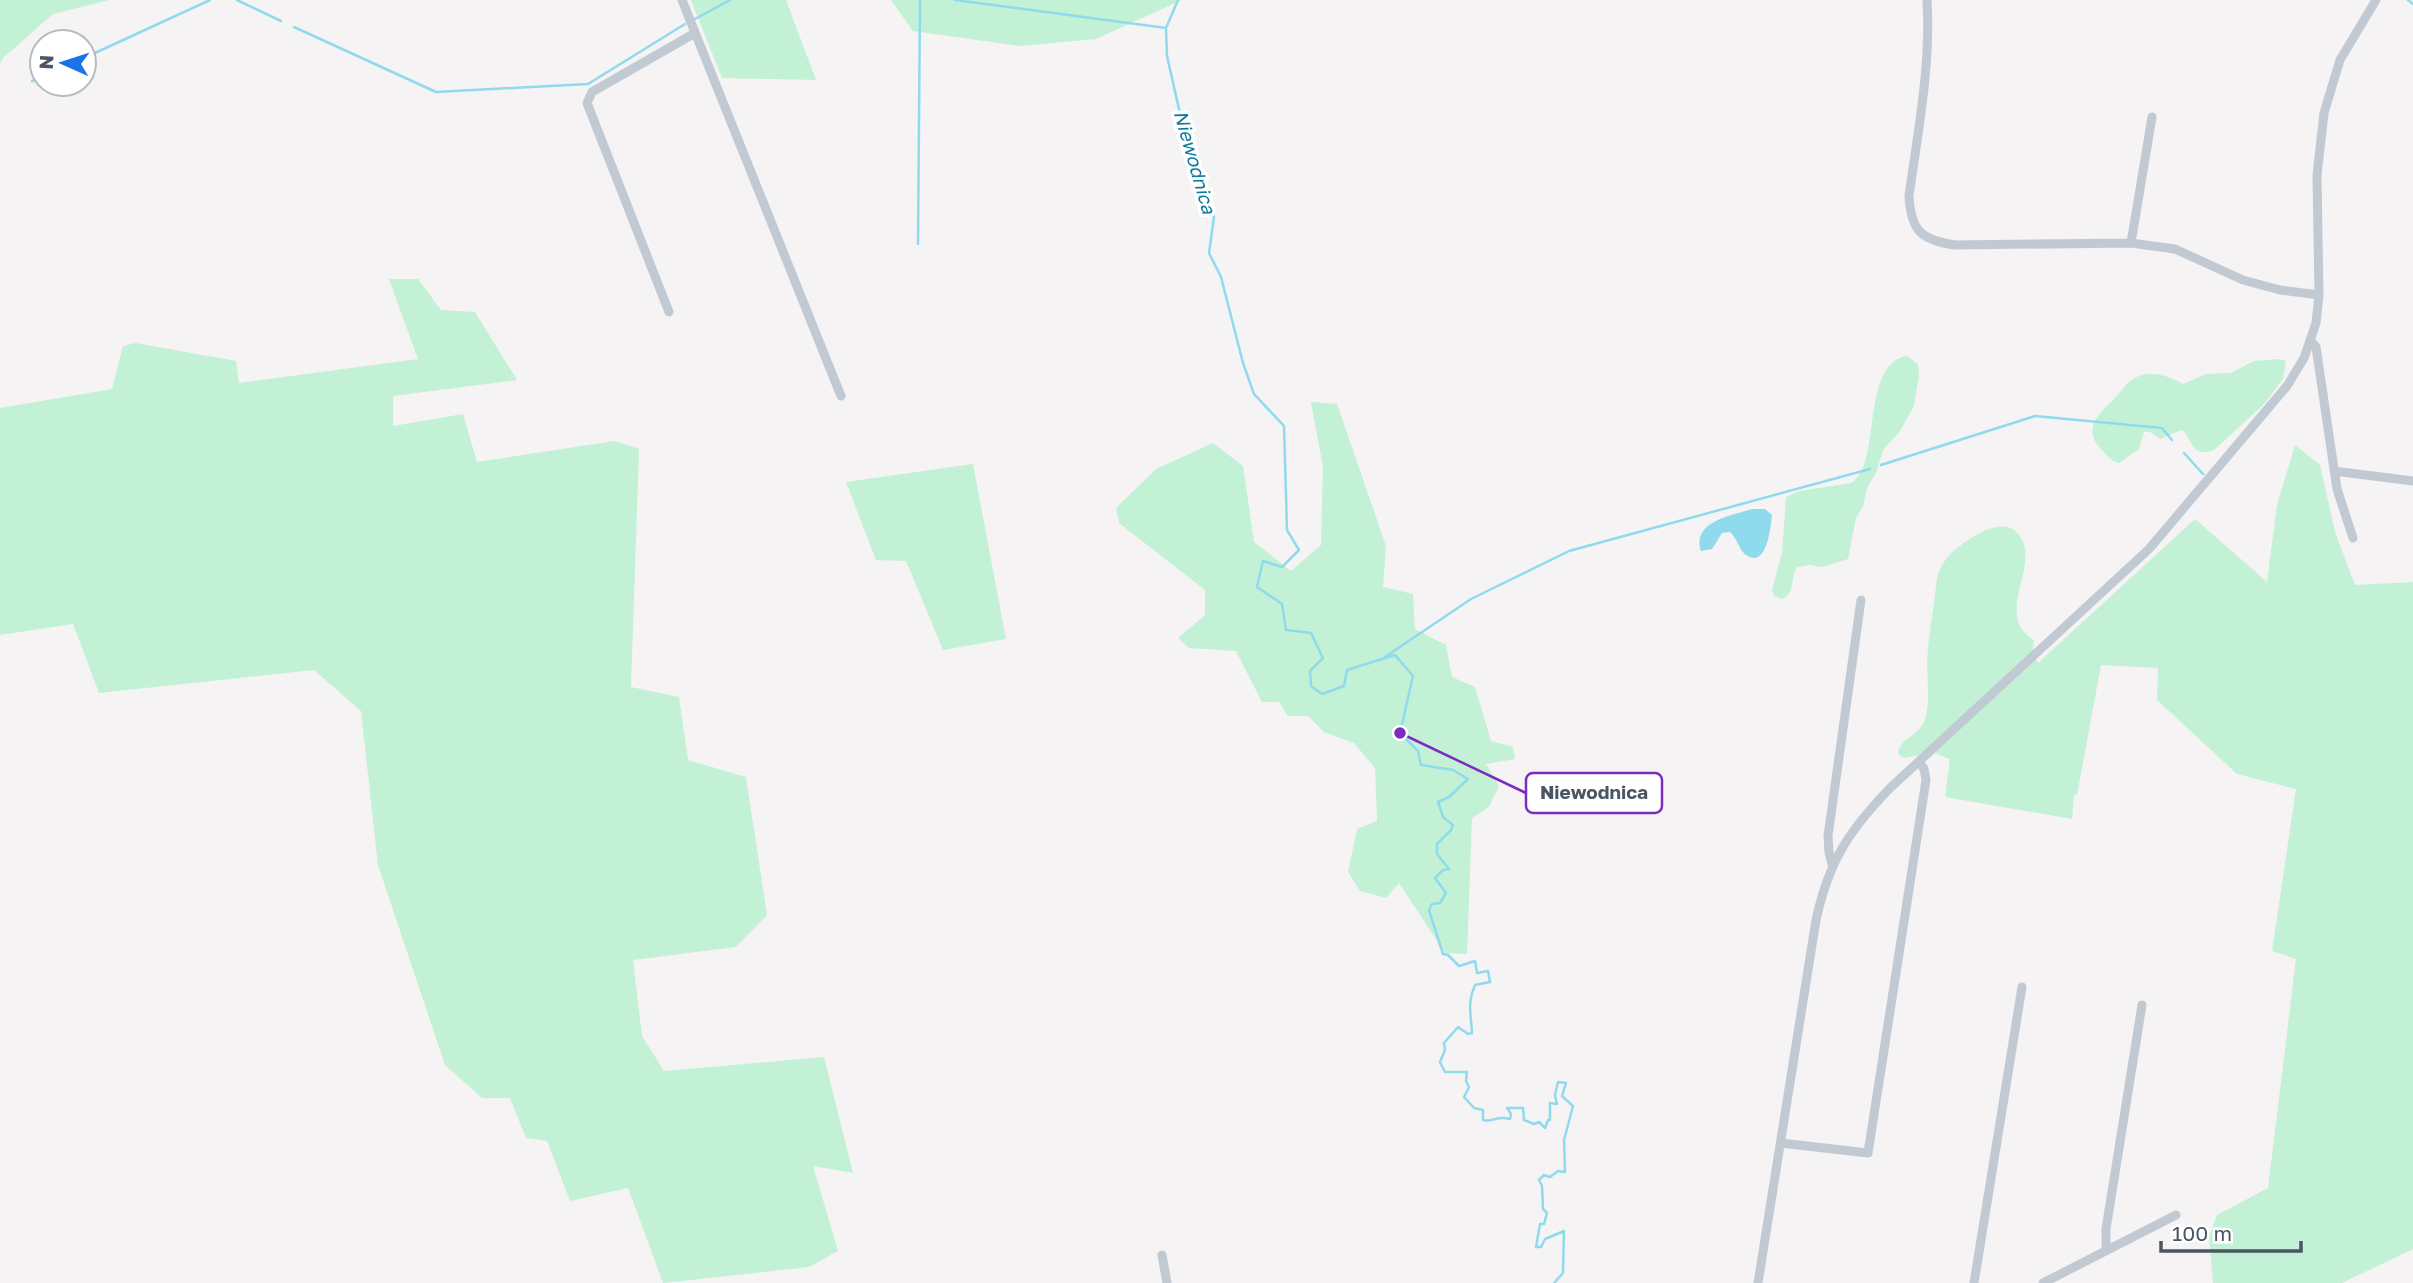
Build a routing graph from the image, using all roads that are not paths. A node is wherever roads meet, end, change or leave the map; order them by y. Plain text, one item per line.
1 (681, 0) edge
2 (1927, 0) edge
3 (2376, 0) edge
4 (695, 33) junction
5 (2152, 117) dead end
6 (2131, 243) junction
7 (2319, 295) junction
8 (669, 312) dead end
9 (2310, 340) junction
10 (841, 396) dead end
11 (2334, 471) junction
12 (2413, 481) edge
13 (2353, 538) dead end
14 (1861, 600) dead end
15 (1919, 761) junction
16 (1832, 864) junction
17 (2022, 987) dead end
18 (2142, 1004) dead end
19 (1780, 1143) junction
20 (2176, 1215) dead end
21 (2106, 1251) junction
22 (1162, 1255) dead end
23 (1167, 1283) edge
24 (1758, 1283) edge
25 (1974, 1283) edge
26 (2043, 1283) edge

1 - 4 street
2 - 6 street
3 - 7 street
4 - 8 street
4 - 10 street
5 - 6 street
6 - 7 street
7 - 9 street
9 - 11 street
9 - 15 street
11 - 12 street
11 - 13 street
14 - 16 street
15 - 16 street
15 - 19 street
16 - 19 street
17 - 25 street
18 - 21 street
19 - 24 street
20 - 21 street
21 - 26 street
22 - 23 street

